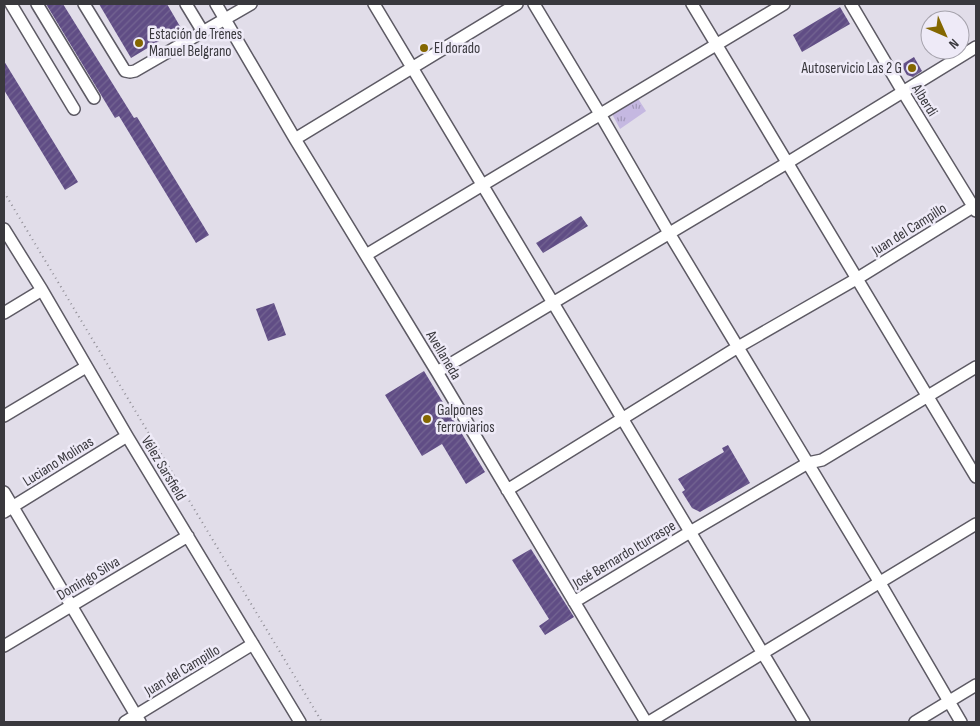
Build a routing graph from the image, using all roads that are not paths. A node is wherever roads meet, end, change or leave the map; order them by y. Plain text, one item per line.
1 (12, 4) edge
2 (37, 4) edge
3 (84, 4) edge
4 (186, 4) edge
5 (216, 4) edge
6 (251, 4) edge
7 (374, 4) edge
8 (517, 4) edge
9 (534, 4) edge
10 (692, 4) edge
11 (784, 4) edge
12 (851, 4) edge
13 (225, 19) junction
14 (204, 32) junction
15 (717, 45) junction
16 (976, 48) edge
17 (413, 67) junction
18 (903, 92) junction
19 (94, 98) dead end
20 (74, 109) dead end
21 (600, 114) junction
22 (295, 139) junction
23 (787, 163) junction
24 (483, 185) junction
25 (975, 207) edge
26 (4, 229) edge
27 (669, 233) junction
28 (366, 255) junction
29 (858, 278) junction
30 (42, 290) junction
31 (554, 302) junction
32 (4, 313) edge
33 (738, 347) junction
34 (86, 367) junction
35 (976, 367) edge
36 (437, 372) junction
37 (927, 396) junction
38 (4, 416) edge
39 (624, 419) junction
40 (127, 436) junction
41 (808, 463) junction
42 (976, 477) edge
43 (507, 490) junction
44 (4, 492) edge
45 (8, 510) edge
46 (976, 524) edge
47 (690, 532) junction
48 (188, 536) junction
49 (880, 583) junction
50 (574, 602) junction
51 (71, 606) junction
52 (254, 644) junction
53 (4, 646) edge
54 (763, 654) junction
55 (976, 686) edge
56 (948, 702) junction
57 (138, 719) edge
58 (125, 722) edge
59 (300, 722) edge
60 (647, 722) edge
61 (804, 722) edge
62 (915, 722) edge
63 (961, 722) edge

1 - 20 street
2 - 19 street
3 - 14 street
4 - 14 street
5 - 13 street, Avellaneda
6 - 13 street
7 - 17 street
8 - 17 street
9 - 21 street
10 - 15 street
11 - 15 street
12 - 18 street, Alberdi
13 - 14 street
13 - 22 street, Avellaneda
15 - 21 street
15 - 23 street
16 - 18 street
17 - 22 street
17 - 24 street
18 - 23 street
18 - 25 street, Alberdi
21 - 24 street
21 - 27 street
22 - 28 street, Avellaneda
23 - 27 street
23 - 29 street
24 - 28 street
24 - 31 street
25 - 29 street, Juan del Campillo
26 - 30 street, Vélez Sarsfield
27 - 31 street
27 - 33 street
28 - 36 street, Avellaneda
29 - 33 street, Juan del Campillo
29 - 37 street
30 - 32 street
30 - 34 street, Vélez Sarsfield
31 - 36 street
31 - 39 street
33 - 39 street, Juan del Campillo
33 - 41 street
34 - 38 street
34 - 40 street, Vélez Sarsfield
35 - 37 street, José Bernardo Iturraspe
36 - 43 street, Avellaneda
37 - 41 street, José Bernardo Iturraspe
37 - 42 street
39 - 43 street, Juan del Campillo
39 - 47 street
40 - 45 street, Luciano Molinas
40 - 48 street, Vélez Sarsfield
41 - 47 street, José Bernardo Iturraspe
41 - 49 street
43 - 50 street, Avellaneda
44 - 45 street
45 - 51 street
46 - 49 street
47 - 50 street, José Bernardo Iturraspe
47 - 54 street
48 - 51 street, Domingo Silva
48 - 52 street, Vélez Sarsfield
49 - 54 street
49 - 56 street
50 - 60 street, Avellaneda
51 - 53 street, Domingo Silva
51 - 57 street
52 - 57 street, Juan del Campillo
52 - 59 street, Vélez Sarsfield
54 - 60 street
54 - 61 street
55 - 56 street
56 - 62 street
56 - 63 street
57 - 58 street, Juan del Campillo

